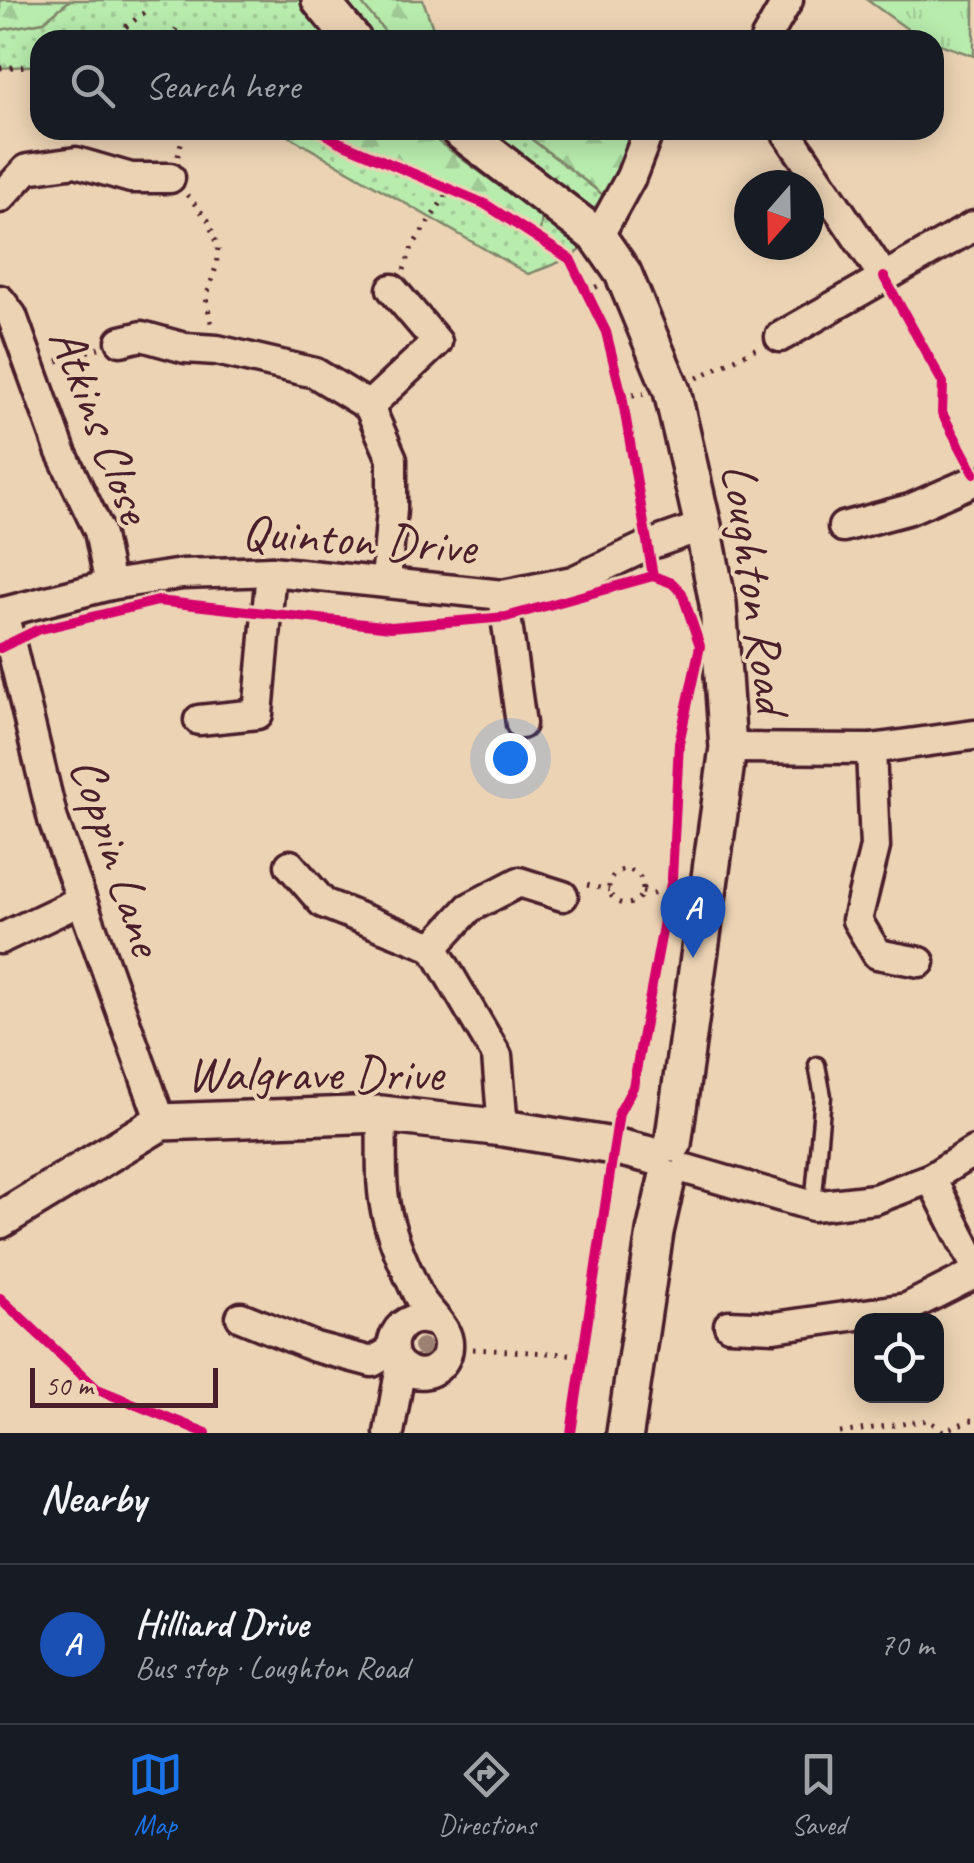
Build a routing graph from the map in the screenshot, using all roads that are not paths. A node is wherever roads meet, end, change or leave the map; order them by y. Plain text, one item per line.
1 (320, 0) edge
2 (788, 0) edge
3 (345, 30) edge
4 (772, 30) edge
5 (472, 140) edge
6 (646, 140) edge
7 (791, 140) edge
8 (177, 174) road end
9 (0, 198) edge
10 (974, 226) edge
11 (598, 237) junction
12 (884, 278) junction
13 (392, 289) road end
14 (0, 300) edge
15 (780, 337) road end
16 (120, 341) road end
17 (369, 406) junction
18 (974, 481) edge
19 (703, 526) junction
20 (843, 527) dead end
21 (271, 570) junction
22 (386, 582) junction
23 (110, 585) junction
24 (504, 595) junction
25 (2, 612) edge
26 (199, 720) dead end
27 (521, 724) dead end
28 (974, 734) edge
29 (728, 748) junction
30 (870, 749) junction
31 (290, 865) dead end
32 (564, 896) dead end
33 (80, 901) junction
34 (0, 939) edge
35 (433, 948) junction
36 (920, 962) dead end
37 (817, 1065) dead end
38 (381, 1114) junction
39 (160, 1122) junction
40 (504, 1128) junction
41 (974, 1151) edge
42 (670, 1162) junction
43 (931, 1178) junction
44 (813, 1206) junction
45 (0, 1220) edge
46 (974, 1263) edge
47 (974, 1274) edge
48 (416, 1291) junction
49 (242, 1317) dead end
50 (729, 1325) dead end
51 (443, 1335) junction
52 (398, 1347) junction
53 (389, 1433) edge
54 (624, 1433) edge

1 - 3 street
2 - 4 street
5 - 11 street, Loughton Road
6 - 11 street
7 - 12 street
8 - 9 street
10 - 12 street
11 - 19 street, Loughton Road
12 - 15 street
13 - 17 street
14 - 23 street, Atkins Close
16 - 17 street
17 - 22 street
18 - 20 street
19 - 24 street, Quinton Drive
19 - 29 street, Loughton Road
21 - 22 street, Quinton Drive
21 - 23 street, Quinton Drive
21 - 26 street
22 - 24 street, Quinton Drive
23 - 25 street, Quinton Drive
24 - 27 street
25 - 33 street, Coppin Lane
28 - 30 street
29 - 30 street
29 - 42 street, Loughton Road
30 - 36 street
31 - 35 street
32 - 35 street
33 - 34 street
33 - 39 street, Coppin Lane
35 - 40 street
37 - 44 lane
38 - 39 street, Walgrave Drive
38 - 40 street, Walgrave Drive
38 - 48 street
39 - 45 street, Walgrave Drive
40 - 42 street, Walgrave Drive
41 - 43 street
42 - 44 street
42 - 54 street, Loughton Road
43 - 44 street
43 - 46 street
47 - 50 street
48 - 51 street
48 - 52 street
49 - 52 street
51 - 52 street
51 - 52 street
52 - 53 street

